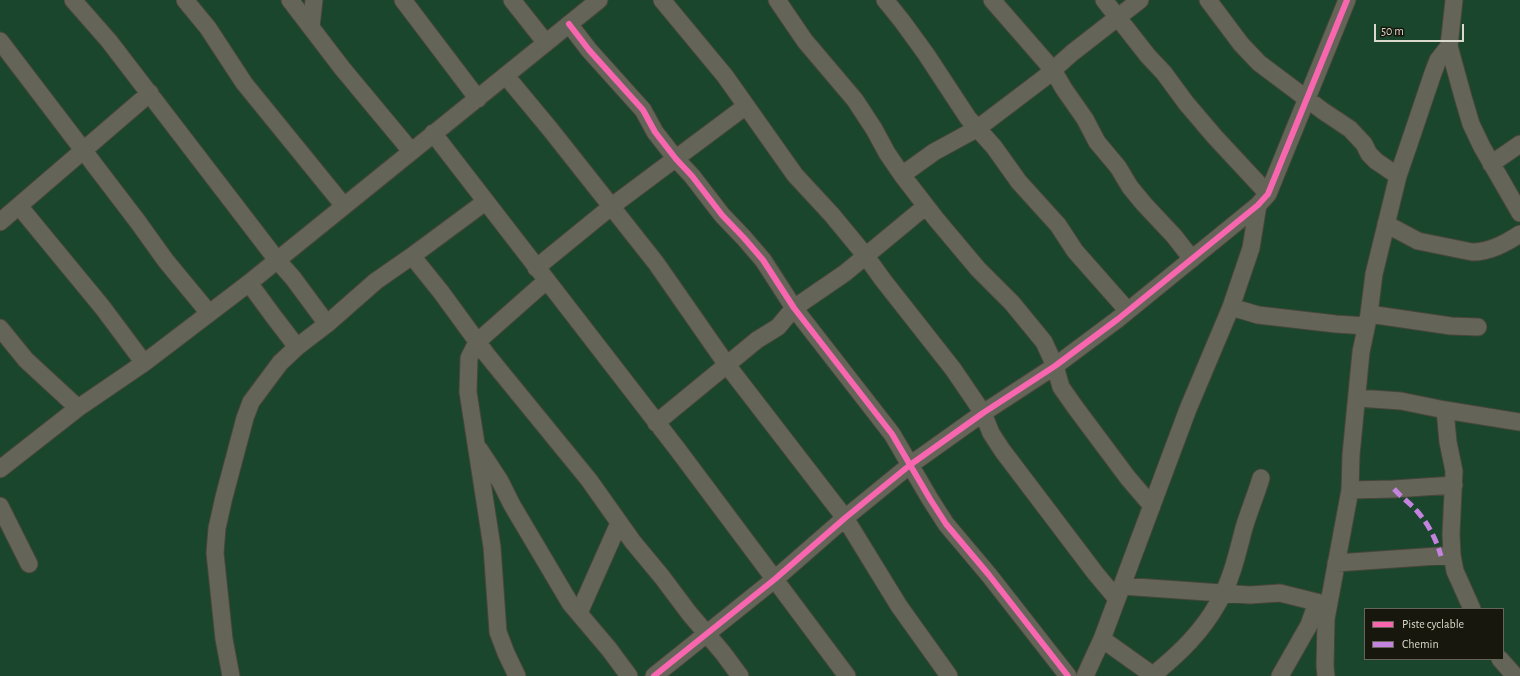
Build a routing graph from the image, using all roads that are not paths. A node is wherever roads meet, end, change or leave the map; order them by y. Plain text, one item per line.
1 (73, 0) edge
2 (185, 0) edge
3 (290, 0) edge
4 (314, 0) edge
5 (403, 0) edge
6 (512, 0) edge
7 (599, 0) edge
8 (662, 0) edge
9 (777, 0) edge
10 (885, 0) edge
11 (992, 0) edge
12 (1104, 0) edge
13 (1140, 0) edge
14 (1208, 0) edge
15 (1347, 0) edge
16 (1454, 0) edge
17 (1118, 17) junction
18 (569, 24) junction
19 (311, 27) junction
20 (0, 41) edge
21 (546, 43) junction
22 (1449, 46) junction
23 (1053, 70) junction
24 (506, 76) junction
25 (150, 93) junction
26 (1307, 98) junction
27 (478, 99) junction
28 (746, 106) junction
29 (978, 128) junction
30 (433, 133) junction
31 (1520, 144) edge
32 (83, 151) junction
33 (411, 151) junction
34 (676, 159) junction
35 (1491, 164) junction
36 (902, 175) junction
37 (1398, 176) junction
38 (1263, 200) junction
39 (485, 202) junction
40 (19, 206) junction
41 (344, 206) junction
42 (612, 206) junction
43 (926, 206) junction
44 (1520, 213) edge
45 (0, 222) edge
46 (1386, 224) junction
47 (1520, 234) edge
48 (865, 255) junction
49 (412, 256) junction
50 (1192, 259) junction
51 (277, 260) junction
52 (541, 274) junction
53 (249, 283) junction
54 (794, 308) junction
55 (1231, 308) junction
56 (1128, 311) junction
57 (209, 313) junction
58 (1367, 320) junction
59 (327, 324) junction
60 (1478, 327) dead end
61 (0, 328) edge
62 (477, 342) junction
63 (297, 347) junction
64 (144, 363) junction
65 (727, 364) junction
66 (1056, 366) junction
67 (1358, 398) junction
68 (78, 408) junction
69 (1445, 410) junction
70 (983, 413) junction
71 (1520, 422) edge
72 (656, 423) junction
73 (475, 442) junction
74 (910, 465) junction
75 (0, 469) edge
76 (1261, 478) dead end
77 (1454, 484) junction
78 (1350, 490) junction
79 (0, 506) edge
80 (1152, 506) junction
81 (845, 518) junction
82 (619, 523) junction
83 (1452, 555) junction
84 (1336, 562) junction
85 (29, 564) dead end
86 (775, 579) junction
87 (1119, 592) junction
88 (1223, 593) junction
89 (1323, 604) junction
90 (1472, 608) edge
91 (579, 613) junction
92 (706, 634) junction
93 (1102, 639) junction
94 (1501, 660) edge
95 (231, 676) edge
96 (517, 676) edge
97 (629, 676) edge
98 (654, 676) edge
99 (740, 676) edge
100 (847, 676) edge
101 (949, 676) edge
102 (1068, 676) edge
103 (1085, 676) edge
104 (1153, 676) edge
105 (1280, 676) edge
106 (1326, 676) edge
107 (1515, 676) edge

1 - 25 street
2 - 41 street
3 - 19 street
4 - 19 street
5 - 27 street
6 - 21 street
7 - 18 street
8 - 28 street
9 - 36 street
10 - 29 street
11 - 23 street
12 - 17 street
13 - 17 street
14 - 26 street
15 - 26 street
16 - 22 street
17 - 23 street
17 - 38 street
18 - 21 street
18 - 34 street
19 - 33 street
20 - 32 street
21 - 24 street
22 - 35 street
22 - 37 street
23 - 29 street
23 - 50 street
24 - 27 street
24 - 42 street
25 - 32 street
25 - 51 street
26 - 37 street
26 - 38 street
27 - 30 street
28 - 34 street
28 - 48 street
29 - 36 street
29 - 56 street
30 - 33 street
30 - 39 street
31 - 35 street
32 - 40 street
32 - 57 street
33 - 41 street
34 - 42 street
34 - 54 street
35 - 44 street
36 - 43 street
37 - 46 street
38 - 50 street
38 - 55 street
39 - 49 street
39 - 52 street
40 - 45 street
40 - 64 street
41 - 51 street
42 - 52 street
42 - 65 street
43 - 48 street
43 - 66 street
46 - 47 street
46 - 58 street
48 - 54 street
48 - 70 street
49 - 59 street
49 - 62 street
50 - 56 street
51 - 53 street
51 - 59 street
52 - 62 street
52 - 72 street
53 - 57 street
53 - 63 street
54 - 65 street
54 - 74 street
55 - 58 street
55 - 80 street
56 - 66 street
57 - 64 street
58 - 60 street
58 - 67 street
59 - 63 street
61 - 68 street
62 - 73 street
62 - 82 street
63 - 95 street
64 - 68 street
65 - 72 street
65 - 81 street
66 - 70 street
66 - 80 street
67 - 69 street
67 - 78 street
68 - 75 street
69 - 71 street
69 - 77 street
70 - 74 street
70 - 87 street
72 - 86 street
73 - 91 street
73 - 96 street
74 - 81 street
74 - 102 street
76 - 88 street
77 - 78 street
77 - 83 street
78 - 84 street
79 - 85 street
80 - 87 street
81 - 86 street
81 - 101 street
82 - 91 street
82 - 92 street
83 - 84 street
83 - 90 street
84 - 89 street
86 - 92 street
86 - 100 street
87 - 88 street
87 - 93 street
88 - 89 street
88 - 104 street
89 - 105 street
89 - 106 street
91 - 97 street
92 - 98 street
92 - 99 street
93 - 103 street
93 - 104 street
94 - 107 street

